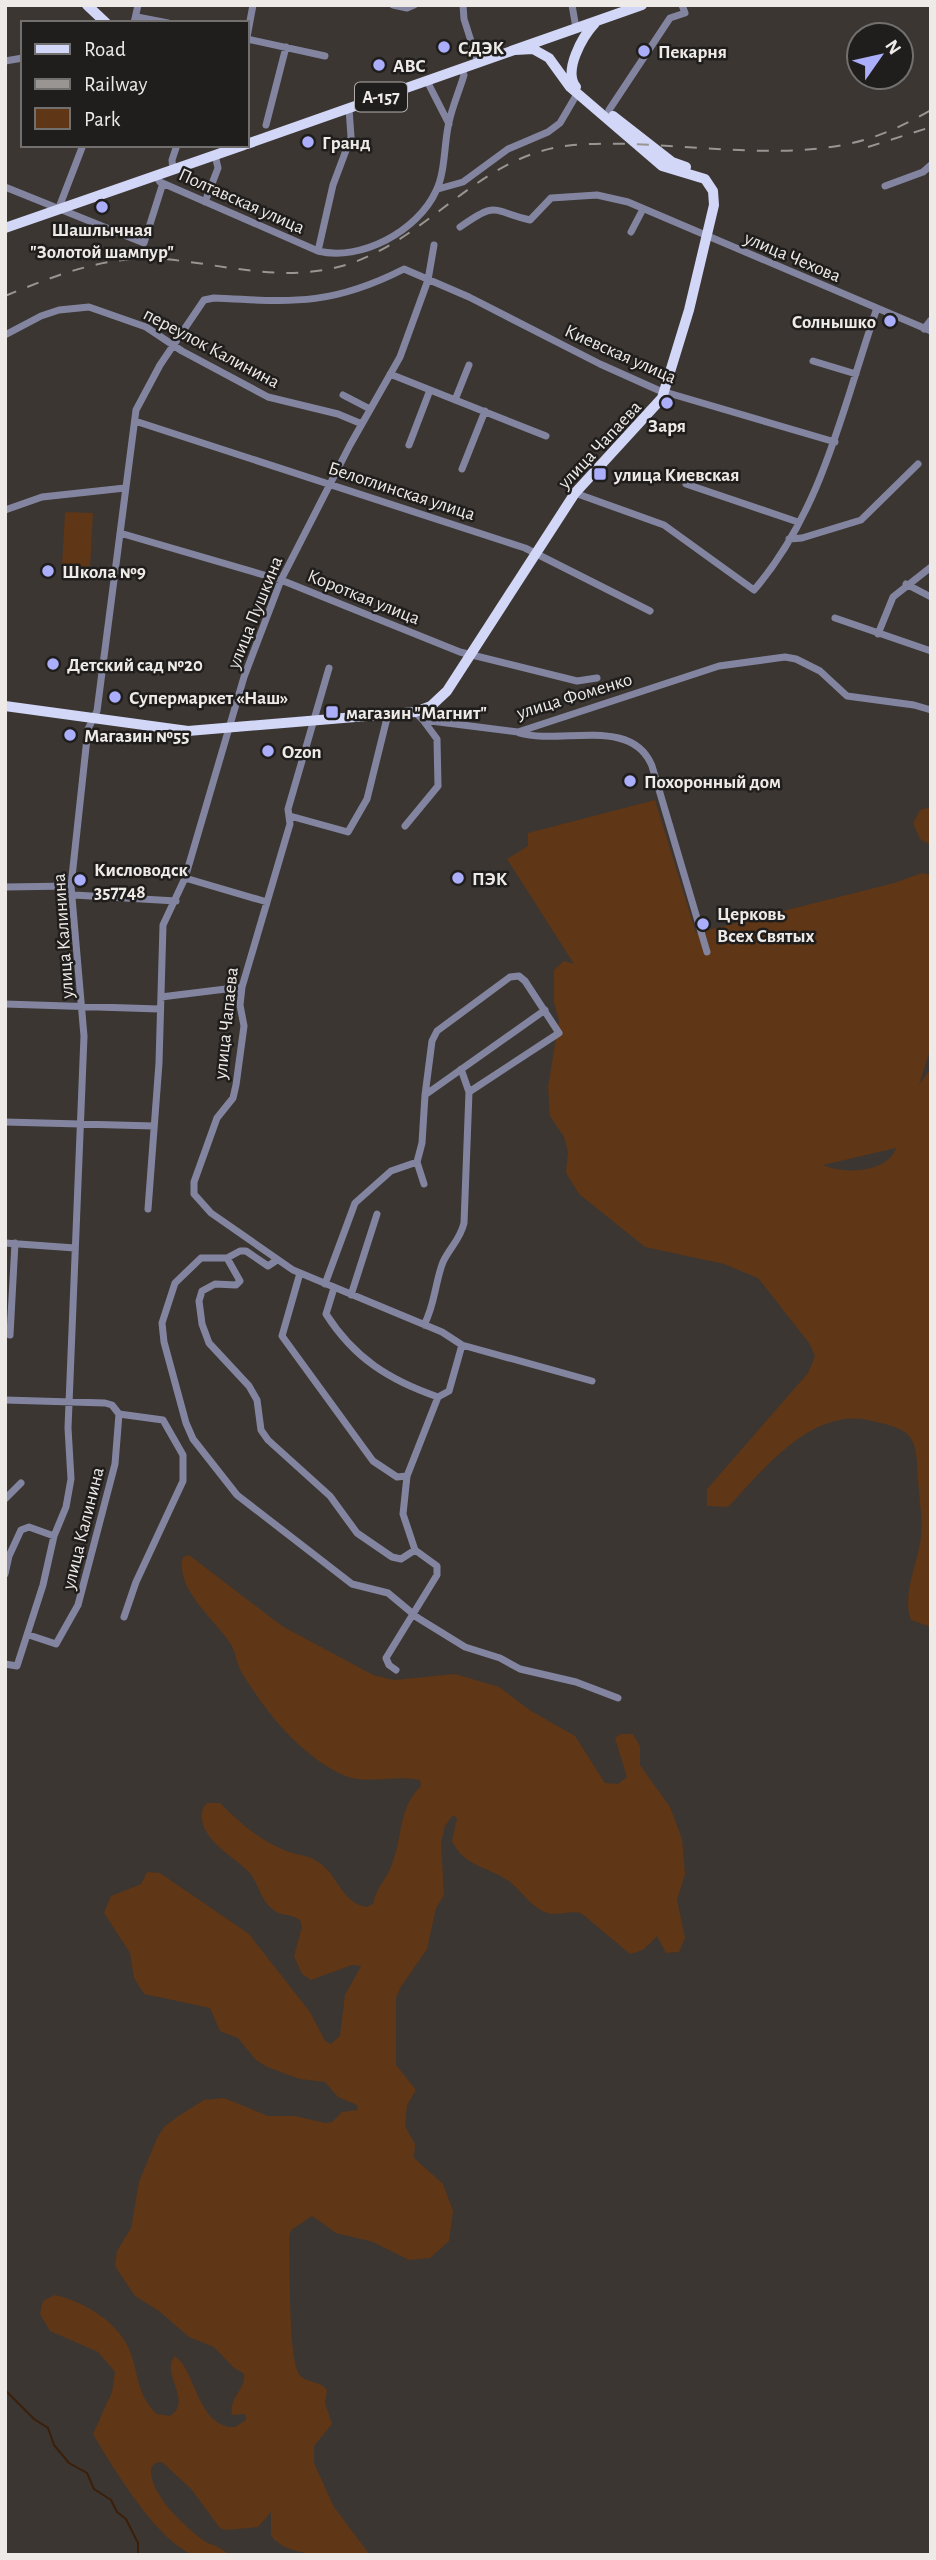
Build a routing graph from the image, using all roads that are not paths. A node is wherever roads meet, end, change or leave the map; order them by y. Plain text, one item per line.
1 (87, 5) edge
2 (138, 5) edge
3 (253, 5) edge
4 (393, 5) edge
5 (414, 5) edge
6 (463, 5) edge
7 (572, 5) edge
8 (642, 5) edge
9 (683, 9) edge
10 (136, 20) edge
11 (101, 21) edge
12 (597, 21) junction
13 (576, 28) junction
14 (248, 32) edge
15 (555, 35) junction
16 (248, 38) edge
17 (286, 47) junction
18 (514, 50) junction
19 (579, 51) junction
20 (325, 56) dead end
21 (552, 62) junction
22 (478, 63) junction
23 (573, 65) junction
24 (462, 69) junction
25 (427, 81) junction
26 (577, 94) junction
27 (349, 108) junction
28 (609, 110) dead end
29 (449, 124) junction
30 (265, 125) dead end
31 (248, 144) edge
32 (82, 147) edge
33 (177, 147) edge
34 (230, 148) edge
35 (214, 150) edge
36 (931, 165) edge
37 (173, 170) junction
38 (923, 172) junction
39 (931, 178) edge
40 (160, 180) junction
41 (885, 186) dead end
42 (5, 187) edge
43 (438, 189) junction
44 (205, 202) junction
45 (643, 209) junction
46 (58, 210) junction
47 (460, 227) dead end
48 (5, 228) edge
49 (631, 232) dead end
50 (706, 237) junction
51 (434, 245) dead end
52 (318, 251) junction
53 (404, 269) joint
54 (428, 280) junction
55 (877, 308) junction
56 (931, 320) edge
57 (928, 330) edge
58 (5, 335) edge
59 (174, 345) junction
60 (813, 361) dead end
61 (469, 365) dead end
62 (390, 374) junction
63 (856, 374) junction
64 (430, 390) junction
65 (664, 392) junction
66 (343, 395) dead end
67 (455, 400) junction
68 (370, 409) junction
69 (485, 411) junction
70 (135, 421) junction
71 (362, 424) junction
72 (546, 436) dead end
73 (835, 442) junction
74 (409, 445) dead end
75 (918, 464) dead end
76 (462, 469) dead end
77 (331, 482) junction
78 (686, 484) dead end
79 (125, 488) junction
80 (575, 493) junction
81 (5, 510) edge
82 (798, 522) junction
83 (120, 533) junction
84 (789, 538) junction
85 (536, 552) junction
86 (931, 567) edge
87 (281, 580) junction
88 (906, 583) junction
89 (931, 597) edge
90 (650, 611) dead end
91 (835, 618) dead end
92 (878, 634) junction
93 (931, 651) edge
94 (471, 653) junction
95 (329, 668) dead end
96 (597, 678) dead end
97 (5, 706) edge
98 (931, 710) edge
99 (388, 714) junction
100 (419, 716) junction
101 (92, 720) junction
102 (313, 720) junction
103 (229, 729) junction
104 (518, 733) junction
105 (290, 816) junction
106 (405, 826) dead end
107 (184, 878) junction
108 (71, 886) junction
109 (5, 887) edge
110 (74, 895) junction
111 (176, 901) junction
112 (267, 902) junction
113 (707, 952) dead end
114 (242, 987) junction
115 (161, 997) junction
116 (5, 1004) edge
117 (83, 1007) junction
118 (159, 1009) junction
119 (545, 1010) junction
120 (461, 1069) junction
121 (470, 1093) junction
122 (425, 1095) junction
123 (5, 1122) edge
124 (82, 1123) junction
125 (154, 1126) junction
126 (417, 1162) junction
127 (424, 1184) dead end
128 (148, 1209) dead end
129 (377, 1214) dead end
130 (5, 1243) edge
131 (15, 1244) junction
132 (75, 1248) junction
133 (227, 1258) junction
134 (277, 1260) junction
135 (300, 1273) junction
136 (325, 1284) junction
137 (334, 1288) junction
138 (351, 1295) junction
139 (424, 1325) junction
140 (10, 1335) dead end
141 (462, 1345) junction
142 (592, 1381) dead end
143 (438, 1397) junction
144 (5, 1400) edge
145 (70, 1400) junction
146 (119, 1414) junction
147 (193, 1438) junction
148 (178, 1446) junction
149 (407, 1476) junction
150 (21, 1483) dead end
151 (5, 1499) edge
152 (54, 1536) junction
153 (415, 1550) junction
154 (5, 1574) edge
155 (414, 1613) junction
156 (124, 1617) dead end
157 (29, 1635) junction
158 (5, 1664) edge
159 (396, 1670) dead end
160 (618, 1698) dead end

1 - 11 main road
2 - 10 street
3 - 14 street
4 - 5 street
6 - 22 street
7 - 13 street
8 - 12 main road, А-157
9 - 28 street
12 - 13 main road, А-157
12 - 19 main road
13 - 15 main road, А-157
15 - 18 main road, А-157
15 - 19 main road
15 - 21 main road
16 - 17 street
17 - 20 street
17 - 30 street
18 - 21 main road
18 - 22 main road, А-157
19 - 23 main road
21 - 23 main road
21 - 26 main road, улица Чапаева
22 - 24 main road, А-157
23 - 50 main road, улица Чапаева
24 - 25 main road, А-157
24 - 29 street
25 - 27 main road, А-157
25 - 29 street
26 - 43 street
26 - 50 main road, улица Чапаева
27 - 31 main road, А-157
27 - 52 street
29 - 43 street
32 - 46 street
33 - 37 street
34 - 35 main road, А-157
35 - 37 main road, А-157
35 - 44 street
36 - 38 street
37 - 40 main road, А-157
38 - 39 street
38 - 41 street
40 - 44 street, Полтавская улица
40 - 46 main road, А-157
40 - 46 street
42 - 46 street
43 - 52 street
44 - 52 street, Полтавская улица
45 - 47 street, улица Чехова
45 - 49 street
45 - 50 street, улица Чехова
46 - 48 main road, А-157
50 - 55 street, улица Чехова
50 - 65 main road, улица Чапаева
51 - 54 street, улица Пушкина
53 - 54 street, Киевская улица
53 - 59 street, улица Калинина
54 - 62 street, улица Пушкина
54 - 65 street, Киевская улица
55 - 57 street, улица Чехова
55 - 63 street
56 - 57 street
58 - 59 street, переулок Калинина
59 - 70 street, улица Калинина
59 - 71 street, переулок Калинина
60 - 63 street
61 - 67 street
62 - 64 street
62 - 68 street, улица Пушкина
63 - 73 street
64 - 67 street
64 - 74 street
65 - 73 street, Киевская улица
65 - 80 main road, улица Чапаева
66 - 68 street
67 - 69 street
68 - 71 street, улица Пушкина
69 - 72 street
69 - 76 street
70 - 77 street, Белоглинская улица
70 - 79 street, улица Калинина
71 - 77 street, улица Пушкина
73 - 82 street
75 - 84 street
77 - 85 street, Белоглинская улица
77 - 87 street, улица Пушкина
78 - 82 street
79 - 81 street
79 - 83 street, улица Калинина
80 - 84 street
80 - 85 main road, улица Чапаева
82 - 84 street
83 - 87 street, Короткая улица
83 - 101 street, улица Калинина
85 - 90 street, Белоглинская улица
85 - 94 main road, улица Чапаева
86 - 88 street
87 - 94 street, Короткая улица
87 - 103 street, улица Пушкина
88 - 89 street
88 - 92 street
91 - 92 street
92 - 93 street
94 - 96 street, Короткая улица
94 - 100 main road, улица Чапаева
95 - 102 street, улица Чапаева
97 - 101 main road, улица Фоменко
98 - 104 street, улица Фоменко
99 - 100 main road, улица Фоменко
99 - 102 main road, улица Фоменко
99 - 105 street
100 - 104 street, улица Фоменко
100 - 106 street
101 - 103 main road, улица Фоменко
101 - 108 street, улица Калинина
102 - 103 main road, улица Фоменко
102 - 105 street, улица Чапаева
103 - 107 street, улица Пушкина
104 - 113 street
105 - 112 street, улица Чапаева
107 - 111 street, улица Пушкина
107 - 112 street
108 - 109 street
108 - 110 street, улица Калинина
110 - 111 street
110 - 117 street, улица Калинина
111 - 115 street, улица Пушкина
112 - 114 street, улица Чапаева
114 - 115 street
114 - 134 street, улица Чапаева
115 - 118 street, улица Пушкина
116 - 117 street
117 - 118 street
117 - 124 street, улица Калинина
118 - 125 street, улица Пушкина
119 - 120 street
119 - 121 street
119 - 122 street
120 - 121 street
120 - 122 street
121 - 139 street
122 - 126 street
123 - 124 street
124 - 125 street
124 - 132 street, улица Калинина
125 - 128 street, улица Пушкина
126 - 127 street
126 - 136 street
129 - 138 street
130 - 131 street
131 - 132 street
131 - 140 street
132 - 145 street, улица Калинина
133 - 134 street
133 - 147 street
133 - 153 street
134 - 135 street, улица Чапаева
135 - 136 street, улица Чапаева
135 - 149 street
136 - 137 street, улица Чапаева
137 - 138 street, улица Чапаева
137 - 143 street
138 - 139 street, улица Чапаева
139 - 141 street, улица Чапаева
141 - 142 street, улица Чапаева
141 - 143 street
143 - 149 street
144 - 145 street
145 - 146 street
145 - 152 street, улица Калинина
146 - 148 street
146 - 157 street, улица Калинина
147 - 148 street
147 - 155 street
148 - 156 street
149 - 153 street
150 - 151 street
152 - 154 street
152 - 157 street, улица Калинина
153 - 155 street
155 - 159 street
155 - 160 street
157 - 158 street, улица Калинина

